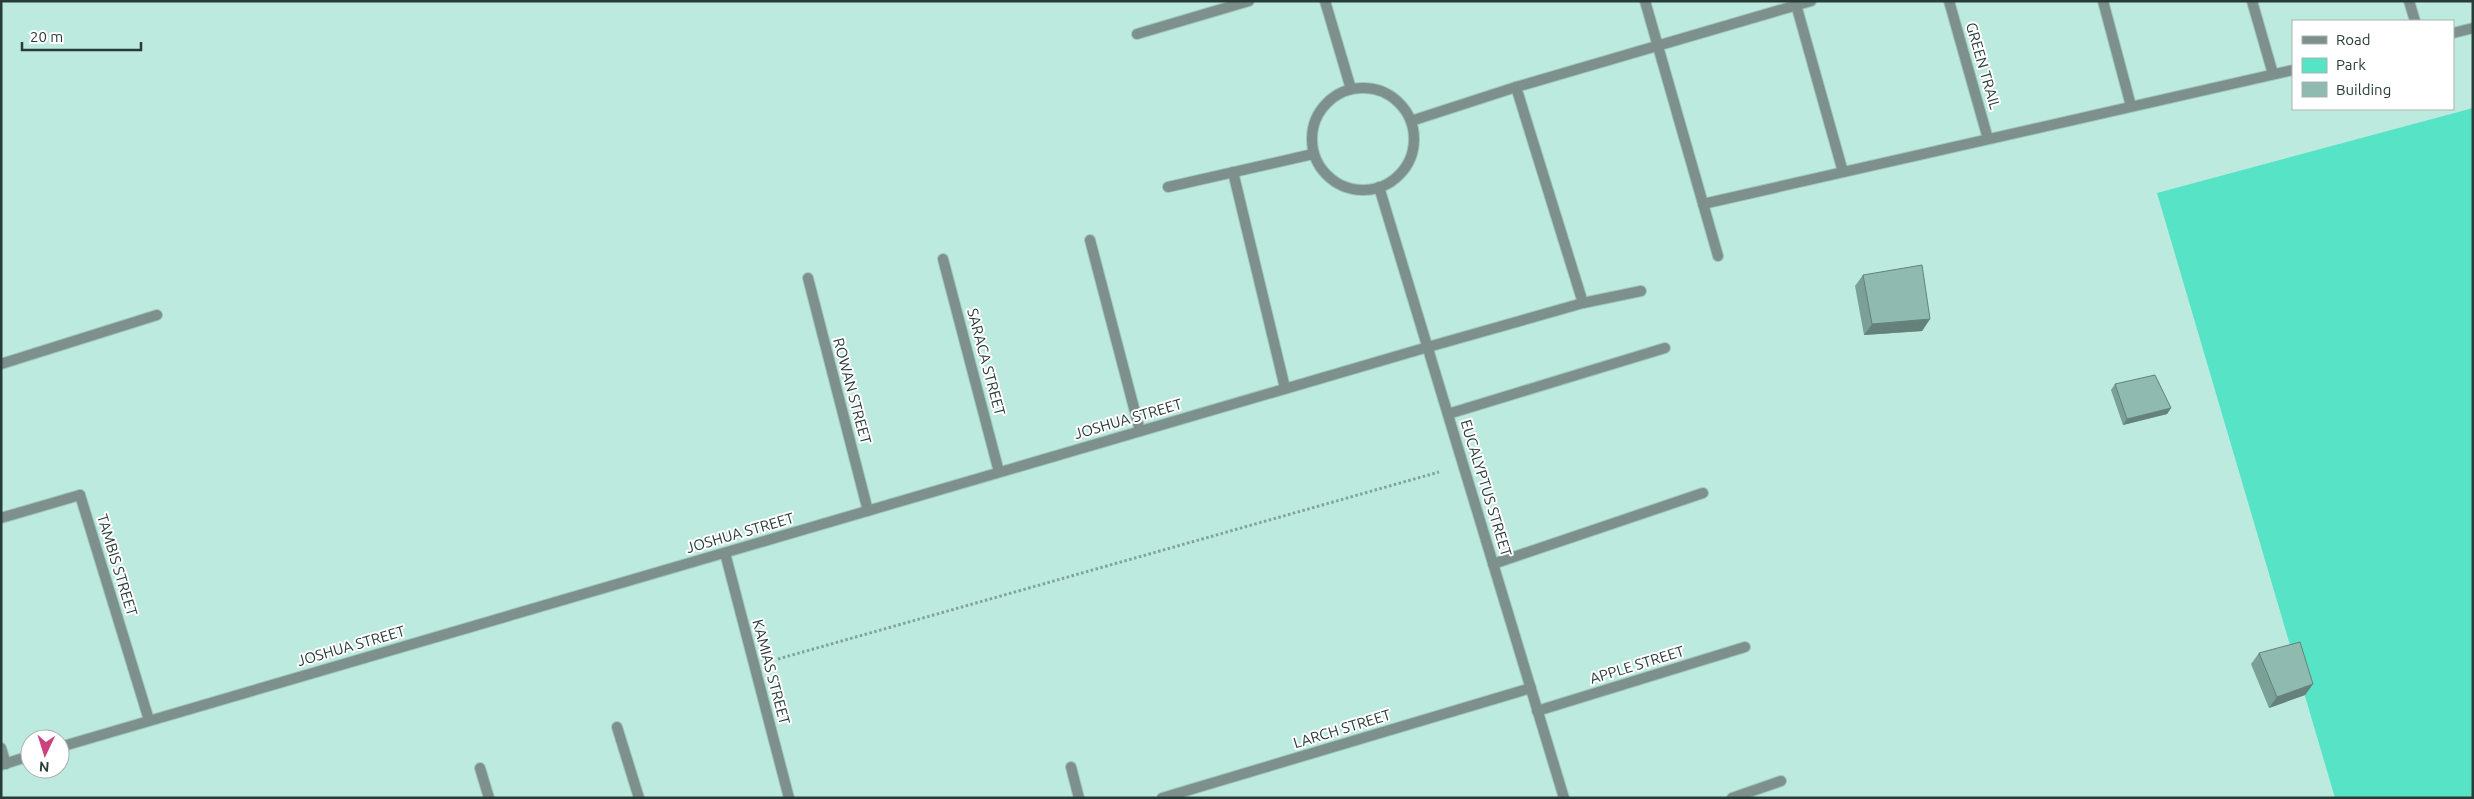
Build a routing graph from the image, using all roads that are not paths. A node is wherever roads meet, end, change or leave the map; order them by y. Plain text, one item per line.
1 (1249, 1) edge
2 (1325, 1) edge
3 (1645, 1) edge
4 (1811, 1) edge
5 (1949, 1) edge
6 (2103, 1) edge
7 (2252, 1) edge
8 (2409, 1) edge
9 (1795, 4) edge
10 (2415, 20) edge
11 (2473, 28) edge
12 (2454, 33) edge
13 (1137, 34) dead end
14 (1659, 46) junction
15 (2292, 70) edge
16 (2273, 74) junction
17 (1516, 87) junction
18 (1351, 89) junction
19 (2131, 106) junction
20 (1411, 121) junction
21 (1988, 139) junction
22 (1313, 154) junction
23 (1233, 172) junction
24 (1843, 172) junction
25 (1168, 187) dead end
26 (1379, 187) junction
27 (1704, 204) junction
28 (1090, 240) dead end
29 (1718, 256) dead end
30 (943, 259) dead end
31 (808, 278) dead end
32 (1641, 290) dead end
33 (1583, 303) junction
34 (157, 315) dead end
35 (1428, 347) junction
36 (1665, 348) dead end
37 (1, 364) edge
38 (1285, 388) junction
39 (1448, 414) junction
40 (1140, 431) junction
41 (1000, 472) junction
42 (1703, 493) dead end
43 (868, 511) junction
44 (1, 518) edge
45 (725, 553) junction
46 (1493, 564) junction
47 (1744, 647) dead end
48 (1531, 688) junction
49 (1537, 711) junction
50 (149, 720) junction
51 (617, 727) dead end
52 (70, 744) edge
53 (1, 748) edge
54 (20, 759) edge
55 (3, 764) edge
56 (1071, 767) dead end
57 (480, 768) dead end
58 (1781, 781) dead end
59 (489, 798) edge
60 (639, 798) edge
61 (789, 798) edge
62 (1079, 798) edge
63 (1162, 798) edge
64 (1564, 798) edge
65 (1732, 798) edge

1 - 13 street
2 - 18 street
3 - 14 street
4 - 9 street
5 - 21 street, GREEN TRAIL
6 - 19 street
7 - 16 street
8 - 10 street
9 - 14 street
9 - 24 street
11 - 12 street
14 - 17 street
14 - 27 street
15 - 16 street
16 - 19 street
17 - 20 street
17 - 33 street
18 - 20 street
18 - 22 street
19 - 21 street
20 - 26 street
21 - 24 street
22 - 23 street
22 - 26 street
23 - 25 street
23 - 38 street
24 - 27 street
26 - 35 street, EUCALYPTUS STREET
27 - 29 street
28 - 40 street
30 - 41 street, SARACA STREET
31 - 43 street, ROWAN STREET
32 - 33 street, JOSHUA STREET
33 - 35 street, JOSHUA STREET
34 - 37 street
35 - 38 street, JOSHUA STREET
35 - 39 street, EUCALYPTUS STREET
36 - 39 street
38 - 40 street, JOSHUA STREET
39 - 46 street, EUCALYPTUS STREET
40 - 41 street, JOSHUA STREET
41 - 43 street, JOSHUA STREET
42 - 46 street
43 - 45 street, JOSHUA STREET
44 - 50 street, TAMBIS STREET
45 - 50 street, JOSHUA STREET
45 - 61 street, KAMIAS STREET
46 - 48 street, EUCALYPTUS STREET
47 - 49 street, APPLE STREET
48 - 49 street, EUCALYPTUS STREET
48 - 63 street, LARCH STREET
49 - 64 street, EUCALYPTUS STREET
50 - 52 street, JOSHUA STREET
51 - 60 street
53 - 55 street
54 - 55 street
56 - 62 street
57 - 59 street
58 - 65 street

